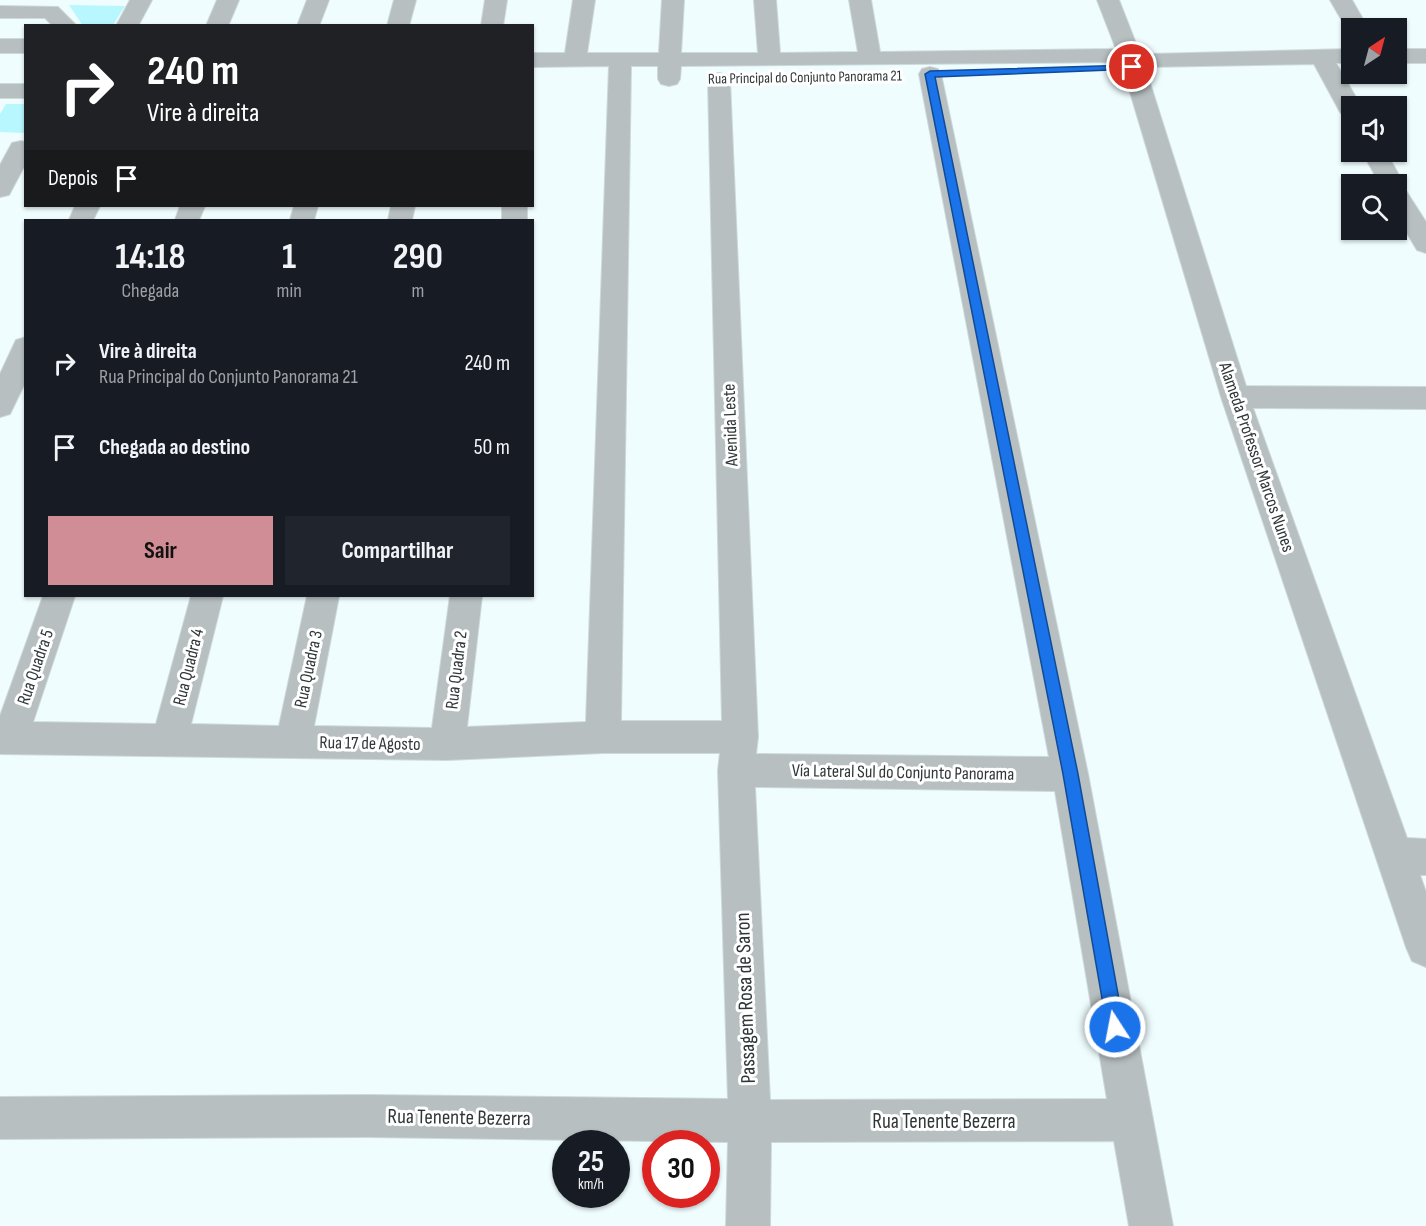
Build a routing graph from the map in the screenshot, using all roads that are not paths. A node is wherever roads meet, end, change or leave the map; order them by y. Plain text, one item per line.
1 (141, 0) edge
2 (228, 0) edge
3 (318, 0) edge
4 (405, 0) edge
5 (496, 0) edge
6 (584, 0) edge
7 (673, 0) edge
8 (765, 0) edge
9 (860, 0) edge
10 (1108, 0) edge
11 (1341, 0) edge
12 (0, 12) edge
13 (58, 12) edge
14 (1351, 18) edge
15 (128, 24) edge
16 (218, 24) edge
17 (310, 24) edge
18 (399, 24) edge
19 (492, 24) edge
20 (0, 46) edge
21 (24, 46) edge
22 (1407, 56) edge
23 (1426, 56) edge
24 (1321, 57) junction
25 (1341, 57) edge
26 (769, 58) junction
27 (870, 59) junction
28 (534, 61) edge
29 (1137, 61) junction
30 (669, 69) junction
31 (621, 70) junction
32 (580, 74) junction
33 (930, 74) junction
34 (719, 80) junction
35 (544, 81) dead end
36 (0, 91) edge
37 (24, 91) edge
38 (1343, 96) edge
39 (16, 148) edge
40 (0, 189) edge
41 (1407, 211) edge
42 (1426, 244) edge
43 (24, 352) edge
44 (1236, 397) junction
45 (1426, 398) edge
46 (0, 406) edge
47 (59, 597) edge
48 (207, 597) edge
49 (323, 597) edge
50 (466, 597) edge
51 (603, 737) junction
52 (5, 738) edge
53 (170, 740) junction
54 (293, 742) junction
55 (447, 744) junction
56 (738, 754) junction
57 (1070, 774) junction
58 (1411, 856) edge
59 (1426, 947) edge
60 (0, 1118) edge
61 (1133, 1120) junction
62 (750, 1121) junction
63 (748, 1226) edge
64 (1151, 1226) edge

1 - 15 street
2 - 16 street
3 - 17 street
4 - 18 street
5 - 19 street
6 - 32 street
7 - 30 street
8 - 26 street
9 - 27 street
10 - 29 street, Alameda Professor Marcos Nunes
11 - 14 street
12 - 13 street
20 - 21 street
22 - 23 street
24 - 25 street, Rua Principal do Conjunto Panorama 21
24 - 29 street, Rua Principal do Conjunto Panorama 21
24 - 38 street
26 - 27 street, Rua Principal do Conjunto Panorama 21
26 - 30 street, Rua Principal do Conjunto Panorama 21
27 - 29 street, Rua Principal do Conjunto Panorama 21
28 - 32 street, Rua Principal do Conjunto Panorama 21
29 - 33 street, Rua Principal do Conjunto Panorama 21
29 - 44 street, Alameda Professor Marcos Nunes
30 - 31 street, Rua Principal do Conjunto Panorama 21
30 - 34 street, Rua Principal do Conjunto Panorama 21
31 - 32 street, Rua Principal do Conjunto Panorama 21
31 - 51 street
32 - 35 street, Rua Principal do Conjunto Panorama 21
33 - 34 street, Rua Principal do Conjunto Panorama 21
33 - 57 street
34 - 56 street, Avenida Leste
36 - 37 street
39 - 40 street
41 - 42 street
43 - 46 street
44 - 45 street
44 - 58 street, Alameda Professor Marcos Nunes
47 - 52 street, Rua Quadra 5
48 - 53 street, Rua Quadra 4
49 - 54 street, Rua Quadra 3
50 - 55 street, Rua Quadra 2
51 - 55 street, Rua 17 de Agosto
51 - 56 street, Rua 17 de Agosto
52 - 53 street, Rua 17 de Agosto
53 - 54 street, Rua 17 de Agosto
54 - 55 street, Rua 17 de Agosto
56 - 57 street, Vía Lateral Sul do Conjunto Panorama
56 - 62 street, Passagem Rosa de Saron
57 - 61 street
58 - 59 street, Alameda Professor Marcos Nunes
60 - 62 street, Rua Tenente Bezerra
61 - 62 street, Rua Tenente Bezerra
61 - 64 street
62 - 63 street, Passagem Rosa de Saron

